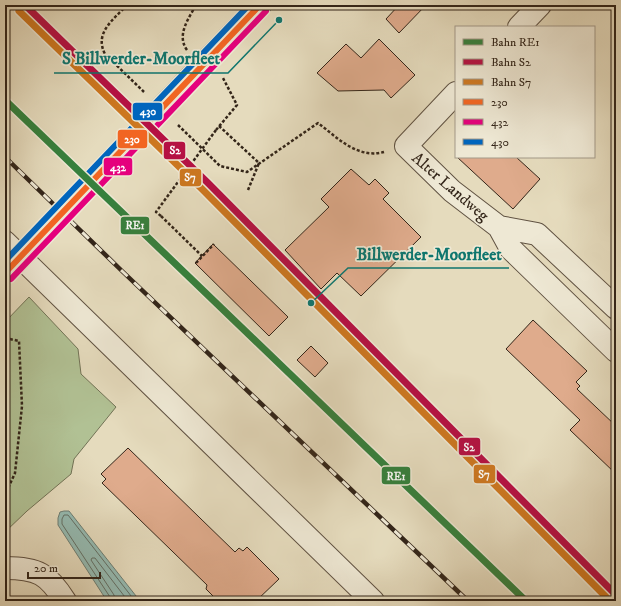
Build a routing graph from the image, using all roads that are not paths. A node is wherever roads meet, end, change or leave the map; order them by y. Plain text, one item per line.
1 (260, 5) edge
2 (540, 5) edge
3 (520, 26) edge
4 (455, 94) edge
5 (499, 227) junction
6 (5, 242) edge
7 (5, 273) edge
8 (616, 308) edge
9 (616, 351) edge
10 (5, 568) edge
11 (65, 601) edge
12 (373, 601) edge

1 - 7 main road, bridge
2 - 3 street
4 - 5 street, Alter Landweg
5 - 8 street, Alter Landweg
5 - 9 street, Alter Landweg
6 - 12 street
10 - 11 street

